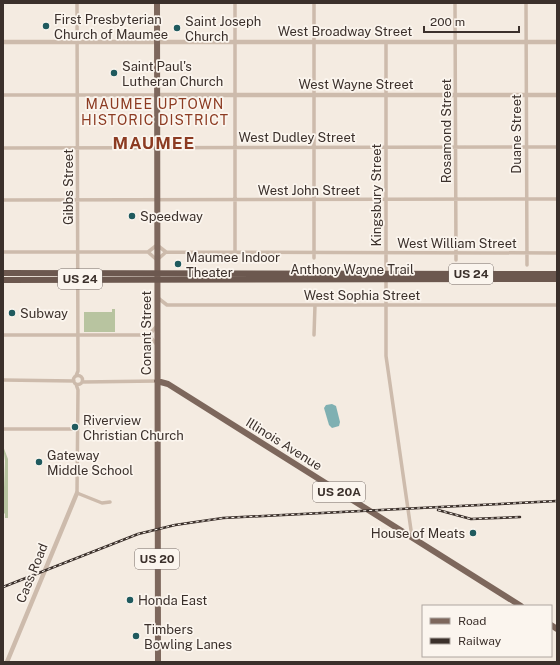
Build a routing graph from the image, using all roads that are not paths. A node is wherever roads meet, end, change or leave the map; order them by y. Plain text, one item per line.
1 (77, 3) edge
2 (157, 3) edge
3 (235, 3) edge
4 (314, 3) edge
5 (455, 3) edge
6 (526, 3) edge
7 (3, 42) edge
8 (77, 42) junction
9 (156, 42) junction
10 (235, 42) junction
11 (314, 42) junction
12 (386, 42) junction
13 (456, 42) junction
14 (526, 42) junction
15 (557, 42) edge
16 (3, 95) edge
17 (77, 95) junction
18 (156, 95) junction
19 (235, 95) junction
20 (314, 95) junction
21 (386, 95) junction
22 (456, 95) junction
23 (526, 95) junction
24 (557, 95) edge
25 (78, 147) junction
26 (156, 147) junction
27 (235, 147) junction
28 (314, 147) junction
29 (386, 147) junction
30 (456, 147) junction
31 (526, 147) junction
32 (557, 147) edge
33 (3, 148) edge
34 (557, 199) edge
35 (3, 200) edge
36 (78, 200) junction
37 (156, 200) junction
38 (235, 200) junction
39 (314, 200) junction
40 (386, 200) junction
41 (456, 200) junction
42 (526, 200) junction
43 (156, 245) junction
44 (3, 252) edge
45 (78, 252) junction
46 (148, 252) junction
47 (166, 252) junction
48 (235, 253) junction
49 (314, 253) junction
50 (386, 253) junction
51 (456, 253) junction
52 (527, 253) junction
53 (557, 253) edge
54 (314, 258) dead end
55 (156, 260) junction
56 (456, 260) dead end
57 (527, 265) dead end
58 (3, 273) edge
59 (557, 274) edge
60 (78, 276) junction
61 (156, 277) junction
62 (386, 277) junction
63 (557, 279) edge
64 (3, 280) edge
65 (156, 297) junction
66 (167, 304) junction
67 (315, 305) junction
68 (386, 305) junction
69 (557, 305) edge
70 (157, 313) junction
71 (157, 325) junction
72 (3, 335) edge
73 (78, 335) junction
74 (149, 335) junction
75 (314, 335) dead end
76 (157, 345) junction
77 (3, 380) edge
78 (78, 380) junction
79 (157, 381) junction
80 (3, 429) edge
81 (78, 429) junction
82 (77, 493) junction
83 (110, 502) dead end
84 (412, 538) junction
85 (519, 605) edge
86 (7, 662) edge
87 (158, 662) edge

1 - 8 street, Gibbs Street
2 - 9 main road, Conant Street / US 20
3 - 10 street
4 - 11 street
5 - 13 street, Rosamond Street
6 - 14 street, Duane Street
7 - 8 street, West Broadway Street
8 - 9 street, West Broadway Street
8 - 17 street, Gibbs Street
9 - 10 street, West Broadway Street
9 - 18 main road, Conant Street / US 20
10 - 11 street, West Broadway Street
10 - 19 street
11 - 12 street, West Broadway Street
11 - 20 street
12 - 13 street, West Broadway Street
12 - 21 street, Kingsbury Street
13 - 14 street, West Broadway Street
13 - 22 street, Rosamond Street
14 - 15 street, West Broadway Street
14 - 23 street, Duane Street
16 - 17 street
17 - 18 street
17 - 25 street, Gibbs Street
18 - 19 street, West Wayne Street
18 - 26 main road, Conant Street / US 20
19 - 20 street, West Wayne Street
19 - 27 street
20 - 21 street, West Wayne Street
20 - 28 street
21 - 22 street, West Wayne Street
21 - 29 street, Kingsbury Street
22 - 23 street, West Wayne Street
22 - 30 street, Rosamond Street
23 - 24 street, West Wayne Street
23 - 31 street, Duane Street
25 - 26 street, West Dudley Street
25 - 33 street, West Dudley Street
25 - 36 street, Gibbs Street
26 - 27 street, West Dudley Street
26 - 37 main road, Conant Street / US 20
27 - 28 street, West Dudley Street
27 - 38 street
28 - 29 street, West Dudley Street
28 - 39 street
29 - 30 street, West Dudley Street
29 - 40 street, Kingsbury Street
30 - 31 street, West Dudley Street
30 - 41 street, Rosamond Street
31 - 32 street, West Dudley Street
31 - 42 street, Duane Street
34 - 42 street, West John Street
35 - 36 street, West John Street
36 - 37 street, West John Street
36 - 45 street, Gibbs Street
37 - 38 street, West John Street
37 - 43 main road, Conant Street / US 20
38 - 39 street, West John Street
38 - 48 street
39 - 40 street, West John Street
39 - 49 street
40 - 41 street, West John Street
40 - 50 street, Kingsbury Street
41 - 42 street, West John Street
41 - 51 street, Rosamond Street
42 - 52 street, Duane Street
43 - 46 street
43 - 47 street
43 - 55 main road, Conant Street / US 20
44 - 45 street
45 - 46 street
45 - 60 street, Gibbs Street
46 - 55 street
47 - 48 street, West William Street
47 - 55 street
48 - 49 street, West William Street
49 - 50 street, West William Street
49 - 54 street
50 - 51 street, West William Street
50 - 62 street, Kingsbury Street
51 - 52 street, West William Street
51 - 56 street, Rosamond Street
52 - 53 street, West William Street
52 - 57 street, Duane Street
55 - 61 main road, Conant Street / US 20
58 - 60 highway, Anthony Wayne Trail / US 24
59 - 62 highway, Anthony Wayne Trail / US 24
60 - 61 highway, Anthony Wayne Trail / US 24
60 - 64 highway, Anthony Wayne Trail / US 24
60 - 73 street, Gibbs Street
61 - 62 highway, Anthony Wayne Trail / US 24
61 - 65 main road, Conant Street / US 20
62 - 63 highway, Anthony Wayne Trail / US 24
62 - 68 street, Kingsbury Street
65 - 66 street
65 - 70 main road, Conant Street / US 20
66 - 67 street, West Sophia Street
66 - 70 street
67 - 68 street, West Sophia Street
67 - 75 street
68 - 69 street, West Sophia Street
68 - 84 street, Kingsbury Street
70 - 71 main road, Conant Street / US 20
71 - 74 street
71 - 76 main road, Conant Street / US 20
72 - 73 street
73 - 74 street
73 - 78 street, Gibbs Street
74 - 76 street
76 - 79 main road, Conant Street / US 20
77 - 78 street
78 - 79 street
78 - 81 street, Gibbs Street
79 - 84 main road, Illinois Avenue / US 20A
79 - 87 main road, Conant Street / US 20
80 - 81 street
81 - 82 street, Gibbs Street
82 - 83 street
82 - 86 street, Cass Road
84 - 85 main road, Illinois Avenue / US 20A

